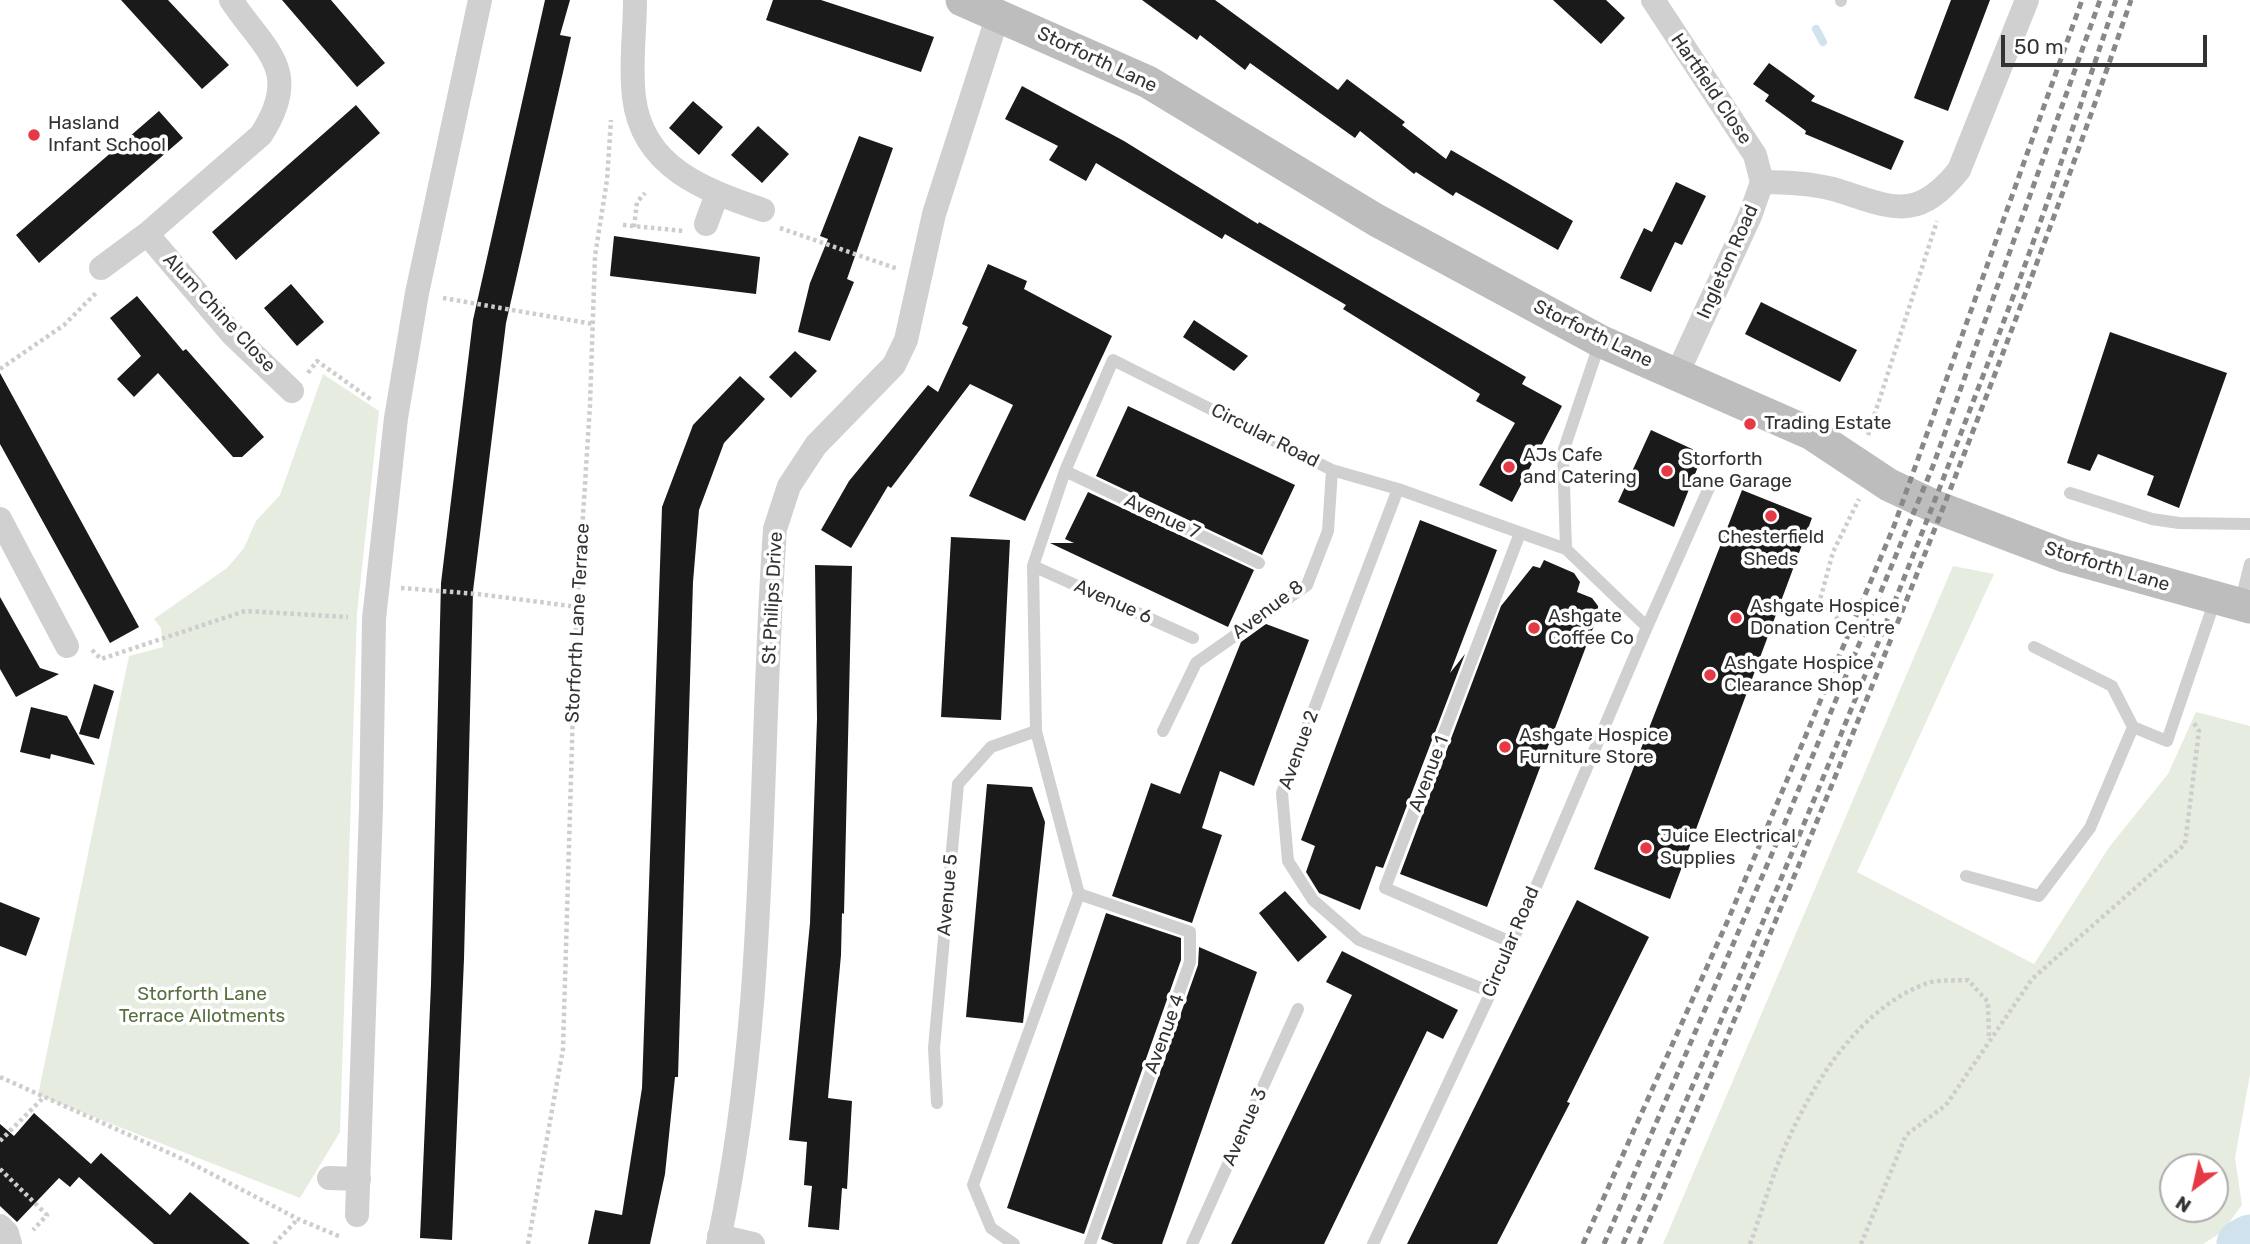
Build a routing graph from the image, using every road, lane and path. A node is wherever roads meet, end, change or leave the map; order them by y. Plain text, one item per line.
1 (231, 0) edge
2 (480, 0) edge
3 (635, 0) edge
4 (962, 0) edge
5 (1653, 0) edge
6 (2027, 0) edge
7 (998, 15) junction
8 (611, 115) dead end
9 (1762, 182) junction
10 (645, 192) dead end
11 (1941, 192) junction
12 (717, 194) junction
13 (763, 209) joint
14 (706, 224) joint
15 (623, 225) dead end
16 (634, 227) junction
17 (147, 234) junction
18 (101, 268) joint
19 (918, 276) junction
20 (417, 293) junction
21 (593, 324) junction
22 (1600, 341) junction
23 (0, 369) edge
24 (1678, 374) junction
25 (292, 391) joint
26 (396, 418) junction
27 (1861, 466) junction
28 (1332, 470) junction
29 (1065, 471) junction
30 (1712, 481) dead end
31 (1398, 489) junction
32 (2070, 493) dead end
33 (0, 519) edge
34 (2250, 524) edge
35 (1520, 533) junction
36 (1566, 549) junction
37 (1259, 563) dead end
38 (2250, 564) edge
39 (1033, 566) junction
40 (378, 587) junction
41 (2235, 604) edge
42 (578, 607) junction
43 (374, 619) junction
44 (1838, 619) dead end
45 (1647, 627) junction
46 (1193, 638) dead end
47 (67, 646) joint
48 (2034, 646) dead end
49 (2181, 701) junction
50 (2133, 726) junction
51 (1037, 731) junction
52 (1163, 731) dead end
53 (1966, 876) dead end
54 (1079, 894) junction
55 (1511, 942) junction
56 (1491, 992) junction
57 (1298, 1009) dead end
58 (1989, 1041) junction
59 (0, 1077) edge
60 (41, 1099) junction
61 (937, 1103) dead end
62 (0, 1141) edge
63 (0, 1169) edge
64 (329, 1178) dead end
65 (359, 1179) junction
66 (357, 1215) dead end
67 (298, 1219) junction
68 (0, 1226) edge
69 (20, 1239) edge
70 (719, 1240) edge
71 (354, 1241) dead end
72 (274, 1244) edge
73 (528, 1244) edge
74 (754, 1244) edge
75 (1014, 1244) edge
76 (1090, 1244) edge
77 (1192, 1244) edge
78 (1373, 1244) edge
79 (1750, 1244) edge
80 (1861, 1244) edge

1 - 17 street
2 - 20 street
3 - 12 street
4 - 7 street, Storforth Lane
5 - 9 street, Hartfield Close
6 - 11 street
7 - 19 street, St Philips Drive
7 - 22 street, Storforth Lane
8 - 21 path, Storforth Lane Terrace
9 - 11 street, Ingleton Road
9 - 24 street, Ingleton Road
10 - 16 path
11 - 27 path
12 - 13 street
12 - 14 street
13 - 19 path
14 - 16 path
15 - 16 path
17 - 18 street
17 - 25 street, Alum Chine Close
18 - 23 path
19 - 70 street, St Philips Drive
20 - 21 path
20 - 26 street
21 - 42 path, Storforth Lane Terrace
22 - 24 street, Storforth Lane
22 - 36 lane
24 - 27 street, Storforth Lane
25 - 26 path
26 - 40 street
27 - 41 street, Storforth Lane
27 - 44 path
28 - 29 lane, Circular Road
28 - 31 lane, Circular Road
28 - 52 lane, Avenue 8
29 - 37 lane, Avenue 7
29 - 39 lane, Circular Road
30 - 45 lane
31 - 35 lane, Circular Road
31 - 56 lane, Avenue 2
32 - 34 lane
33 - 47 street
35 - 36 lane, Circular Road
35 - 55 lane, Avenue 1
36 - 45 lane, Circular Road
38 - 41 lane
39 - 46 lane, Avenue 6
39 - 51 lane, Circular Road
40 - 42 path
40 - 43 street
41 - 49 lane
42 - 73 path, Storforth Lane Terrace
43 - 47 path
43 - 65 street
45 - 55 lane, Circular Road
48 - 50 lane
49 - 50 lane
49 - 58 path
50 - 53 lane
51 - 54 lane, Circular Road
51 - 61 lane, Avenue 5
54 - 75 lane
54 - 76 lane, Avenue 4
55 - 56 lane, Circular Road
56 - 78 lane, Circular Road
57 - 77 lane, Avenue 3
58 - 79 path
58 - 80 path
59 - 60 path
60 - 62 path
60 - 67 path
63 - 69 path
64 - 65 street
65 - 66 street
67 - 71 path
67 - 72 path
68 - 69 street
70 - 74 street, St Philips Drive

